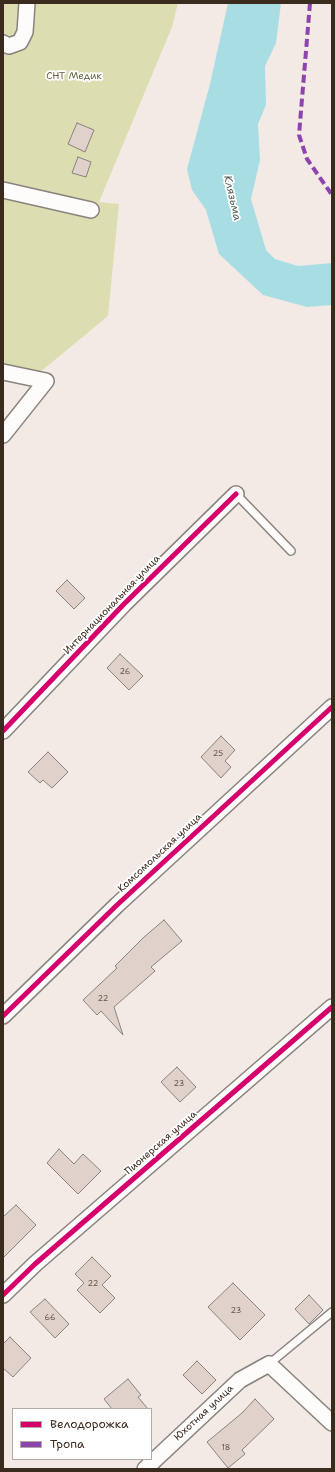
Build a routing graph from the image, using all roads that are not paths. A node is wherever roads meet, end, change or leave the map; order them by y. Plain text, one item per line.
1 (27, 3) edge
2 (3, 43) edge
3 (3, 190) edge
4 (91, 210) dead end
5 (3, 372) edge
6 (3, 435) edge
7 (236, 494) joint
8 (291, 551) dead end
9 (332, 707) edge
10 (3, 731) edge
11 (332, 1008) edge
12 (3, 1016) edge
13 (3, 1295) edge
14 (332, 1312) edge
15 (269, 1364) junction
16 (332, 1423) edge
17 (145, 1469) edge

1 - 2 street
3 - 4 street
5 - 6 street
7 - 8 lane
7 - 10 street, Интернациональная улица
9 - 12 street, Комсомольская улица
11 - 13 street, Пионерская улица
14 - 15 lane
15 - 16 street
15 - 17 street, Юхотная улица

